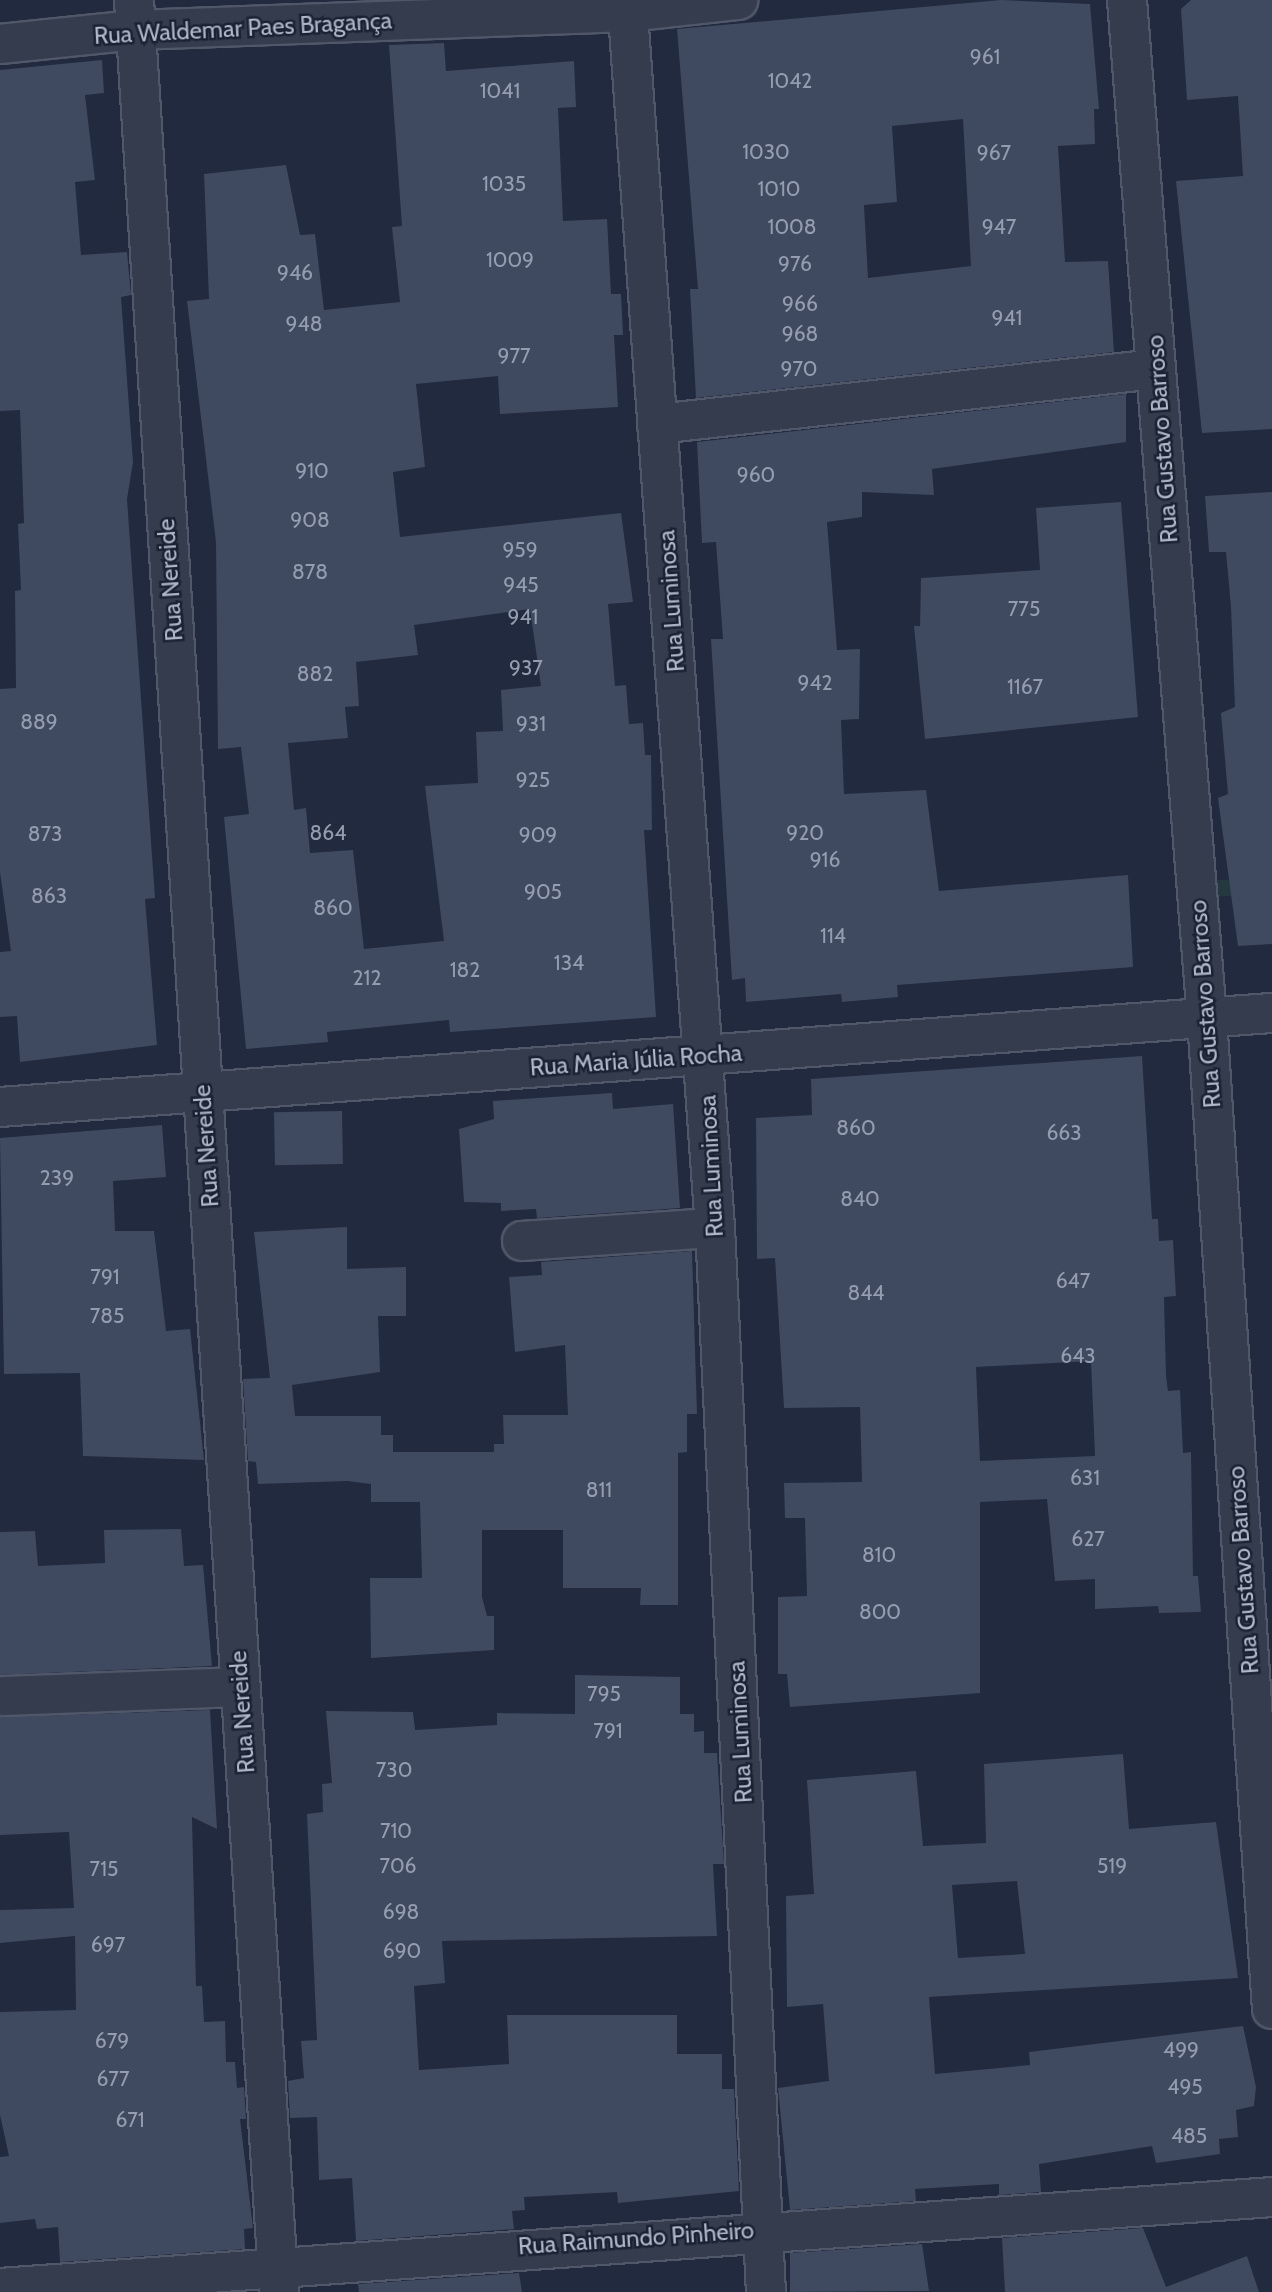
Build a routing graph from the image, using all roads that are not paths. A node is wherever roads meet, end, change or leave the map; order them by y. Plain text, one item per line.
1 (738, 0) edge
2 (1127, 0) edge
3 (627, 6) edge
4 (134, 15) edge
5 (0, 44) edge
6 (1156, 369) junction
7 (657, 424) junction
8 (1272, 1013) edge
9 (1206, 1018) junction
10 (705, 1055) junction
11 (203, 1093) junction
12 (0, 1107) edge
13 (715, 1228) junction
14 (522, 1241) dead end
15 (240, 1687) junction
16 (4, 1696) dead end
17 (1272, 2009) edge
18 (1272, 2197) edge
19 (764, 2229) junction
20 (278, 2278) edge
21 (0, 2288) edge
22 (766, 2292) edge

1 - 3 street, Rua Waldemar Paes Bragança
2 - 6 street, Rua Gustavo Barroso
3 - 4 street, Rua Waldemar Paes Bragança
3 - 7 street, Rua Luminosa
4 - 5 street, Rua Waldemar Paes Bragança
4 - 11 street, Rua Nereide
6 - 7 street
6 - 9 street, Rua Gustavo Barroso
7 - 10 street, Rua Luminosa
8 - 9 street, Rua Maria Júlia Rocha
9 - 10 street, Rua Maria Júlia Rocha
9 - 17 street, Rua Gustavo Barroso
10 - 11 street, Rua Maria Júlia Rocha
10 - 13 street, Rua Luminosa
11 - 12 street, Rua Maria Júlia Rocha
11 - 15 street, Rua Nereide
13 - 14 street
13 - 19 street, Rua Luminosa
15 - 16 street
15 - 20 street, Rua Nereide
18 - 19 street, Rua Raimundo Pinheiro
19 - 20 street, Rua Raimundo Pinheiro
19 - 22 street, Rua Luminosa
20 - 21 street, Rua Raimundo Pinheiro

